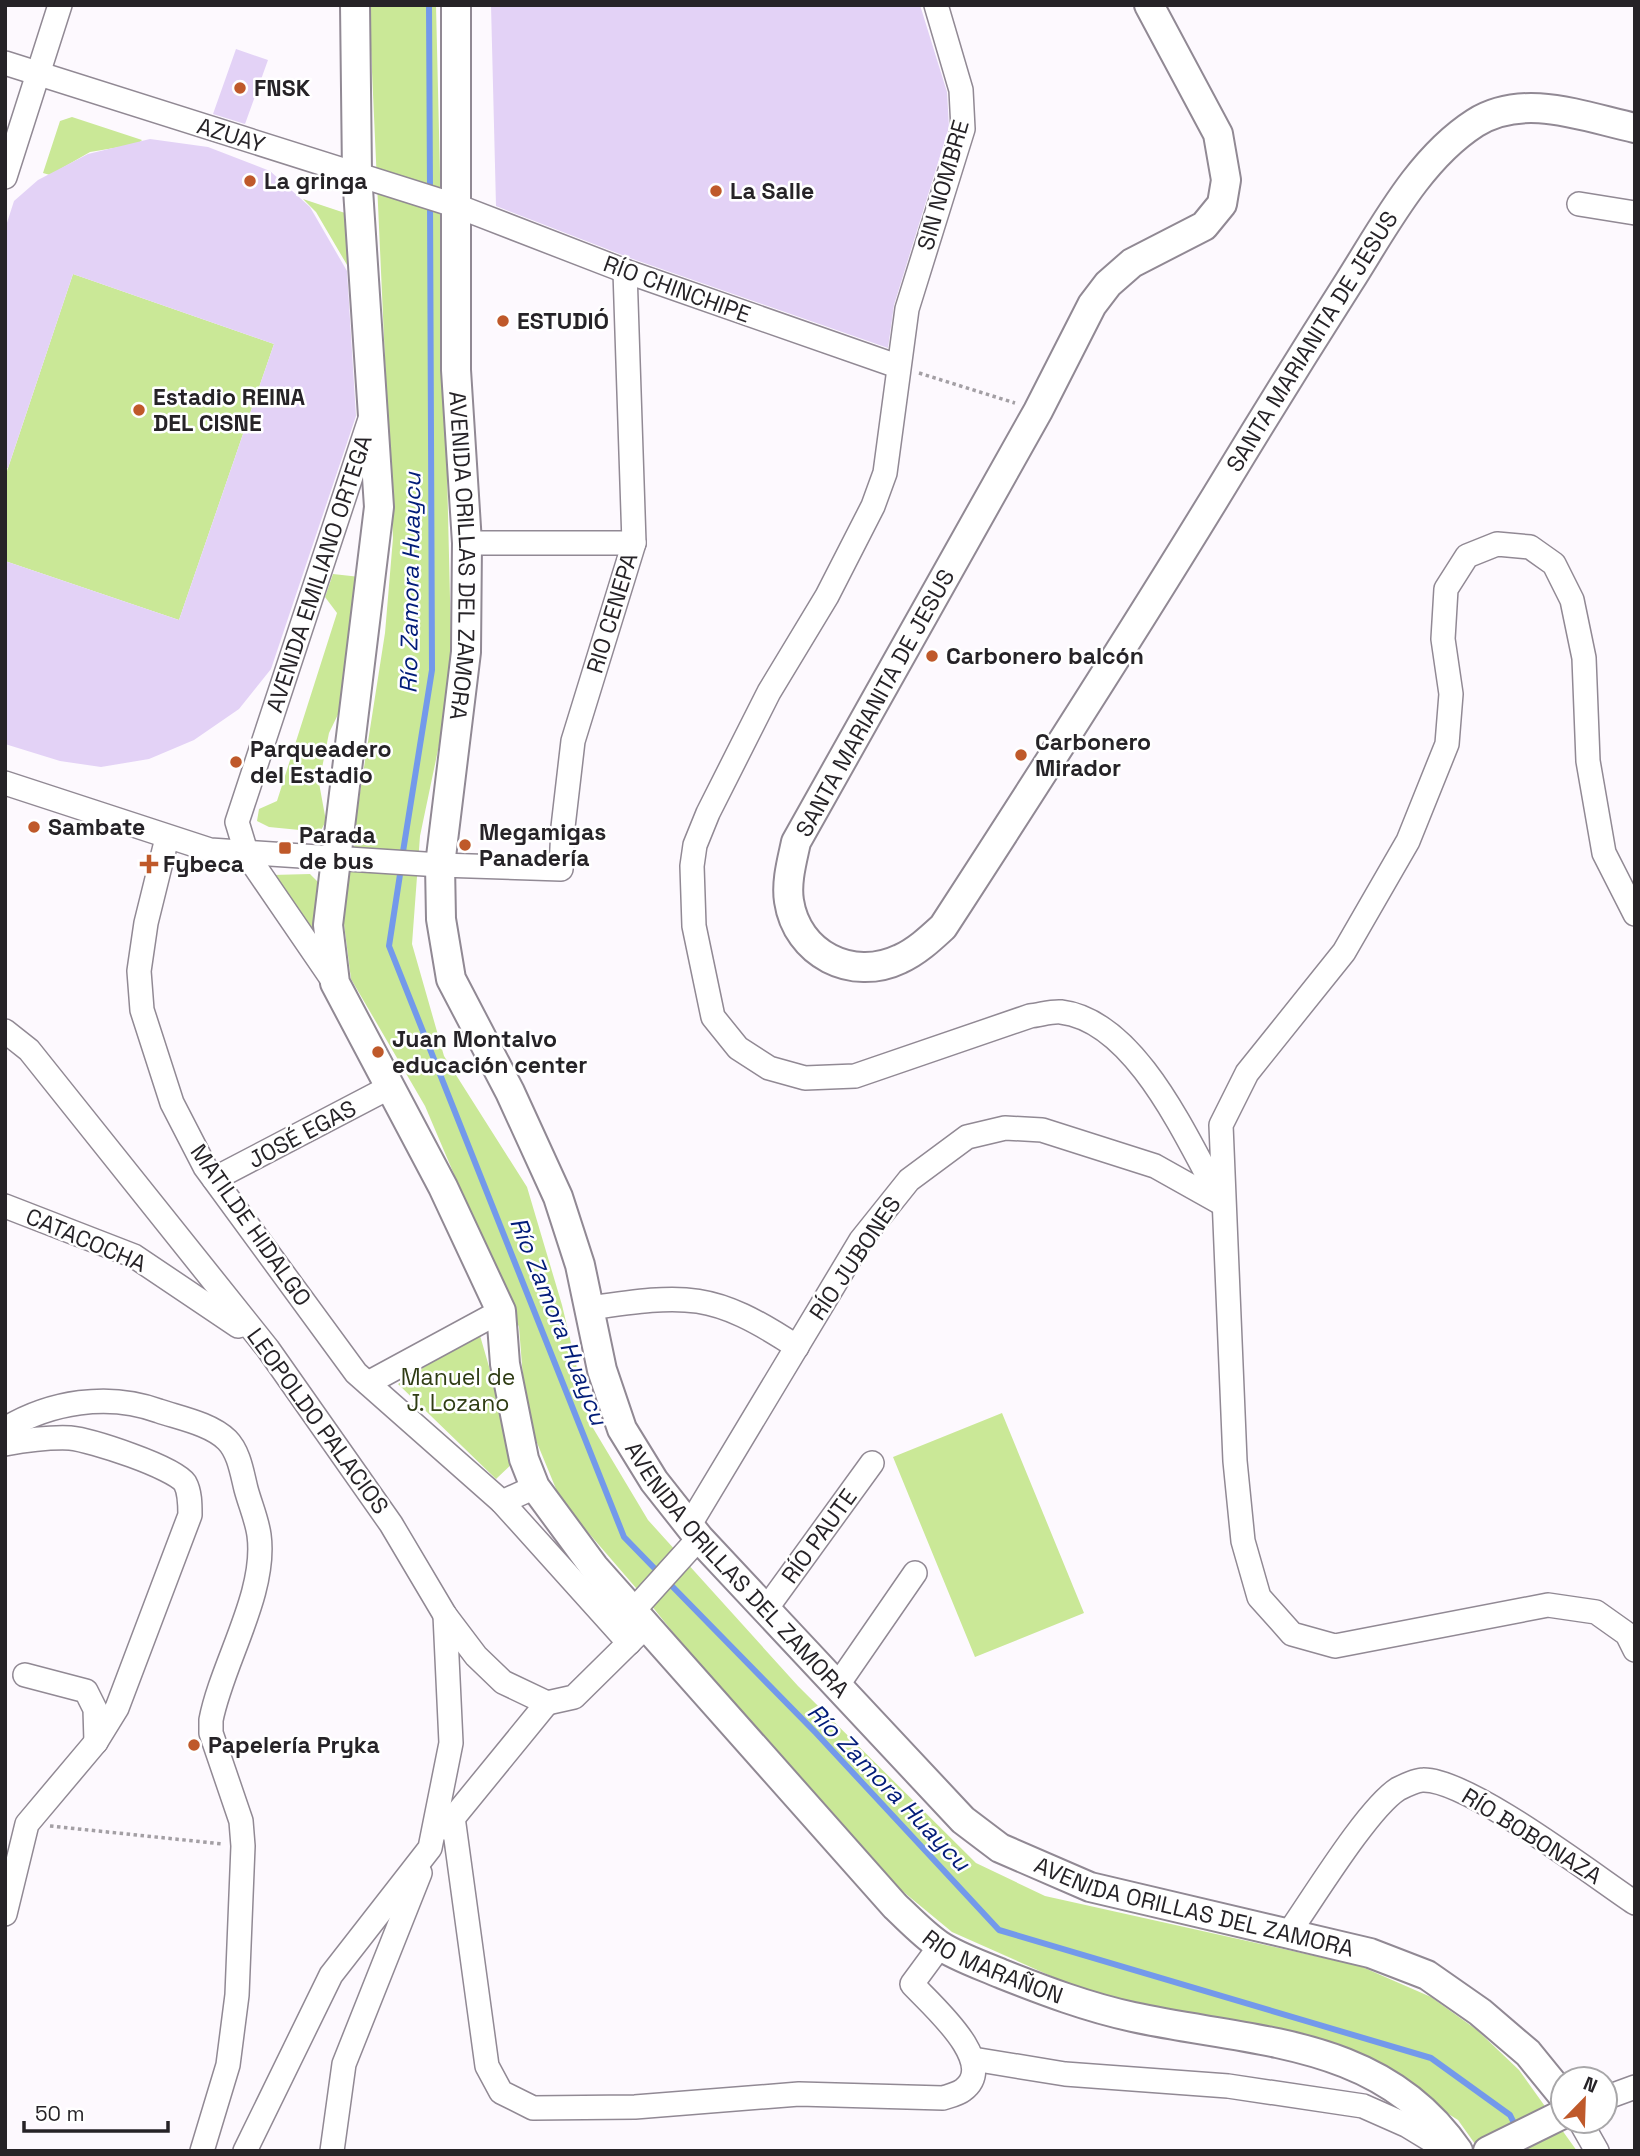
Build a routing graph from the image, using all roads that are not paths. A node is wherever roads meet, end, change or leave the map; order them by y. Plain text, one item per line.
1 (60, 5) edge
2 (355, 5) edge
3 (456, 5) edge
4 (936, 5) edge
5 (1149, 5) edge
6 (5, 63) edge
7 (39, 76) junction
8 (1635, 128) edge
9 (364, 176) junction
10 (5, 177) edge
11 (448, 203) junction
12 (1579, 204) dead end
13 (1635, 213) edge
14 (625, 271) junction
15 (897, 366) junction
16 (372, 413) junction
17 (634, 542) junction
18 (467, 543) junction
19 (5, 783) edge
20 (167, 838) junction
21 (247, 855) junction
22 (346, 859) junction
23 (432, 865) junction
24 (1635, 914) edge
25 (335, 983) junction
26 (5, 1031) edge
27 (390, 1087) junction
28 (214, 1179) junction
29 (1224, 1205) junction
30 (5, 1206) edge
31 (590, 1308) junction
32 (501, 1311) junction
33 (797, 1347) junction
34 (268, 1349) junction
35 (368, 1382) junction
36 (5, 1429) edge
37 (5, 1444) edge
38 (872, 1463) dead end
39 (535, 1487) junction
40 (502, 1502) junction
41 (694, 1532) junction
42 (915, 1573) dead end
43 (766, 1609) junction
44 (445, 1615) junction
45 (636, 1626) junction
46 (1635, 1650) edge
47 (25, 1675) dead end
48 (837, 1686) junction
49 (547, 1703) junction
50 (96, 1742) junction
51 (453, 1817) junction
52 (16, 1820) edge
53 (430, 1848) junction
54 (1635, 1903) edge
55 (5, 1914) edge
56 (1288, 1934) junction
57 (940, 1946) junction
58 (973, 2059) junction
59 (1549, 2079) edge
60 (1549, 2120) edge
61 (1588, 2135) edge
62 (1494, 2147) edge
63 (202, 2151) edge
64 (245, 2151) edge
65 (332, 2151) edge
66 (1448, 2151) edge
67 (1458, 2151) edge
68 (1597, 2151) edge

1 - 7 street
2 - 9 main road, AVENIDA EMILIANO ORTEGA
3 - 11 main road, AVENIDA ORILLAS DEL ZAMORA
4 - 15 street, SIN NOMBRE
5 - 8 main road, SANTA MARIANITA DE JESUS
6 - 7 street, AZUAY
7 - 9 street, AZUAY
7 - 10 street
9 - 11 street, AZUAY
9 - 16 main road, AVENIDA EMILIANO ORTEGA
11 - 14 street, RÍO CHINCHIPE
11 - 18 main road, AVENIDA ORILLAS DEL ZAMORA
12 - 13 street
14 - 15 street, RÍO CHINCHIPE
14 - 17 street, RIO CENEPA
15 - 29 street, SIN NOMBRE
16 - 21 street, AVENIDA EMILIANO ORTEGA
16 - 22 main road, AVENIDA EMILIANO ORTEGA
17 - 18 street
17 - 23 street, RIO CENEPA
18 - 23 main road, AVENIDA ORILLAS DEL ZAMORA
19 - 20 street
20 - 21 street
20 - 28 street, MATILDE HIDALGO
21 - 22 street
21 - 25 street, AVENIDA EMILIANO ORTEGA
22 - 23 street
22 - 25 main road, AVENIDA EMILIANO ORTEGA
23 - 31 main road, AVENIDA ORILLAS DEL ZAMORA
24 - 29 street
25 - 27 main road, AVENIDA EMILIANO ORTEGA
26 - 34 street, LEOPOLDO PALACIOS
27 - 28 street, JOSÉ EGAS
27 - 32 main road, AVENIDA EMILIANO ORTEGA
28 - 35 street, MATILDE HIDALGO
29 - 33 street, RÍO JUBONES
29 - 46 street
30 - 34 street, CATACOCHA
31 - 33 street
31 - 41 main road, AVENIDA ORILLAS DEL ZAMORA
32 - 35 street
32 - 39 main road, AVENIDA EMILIANO ORTEGA
33 - 41 street, RÍO JUBONES
34 - 44 street, LEOPOLDO PALACIOS
35 - 40 street, MATILDE HIDALGO
36 - 63 street
37 - 50 street
38 - 43 street, RÍO PAUTE
39 - 40 street
39 - 45 main road, AVENIDA EMILIANO ORTEGA
40 - 45 street, MATILDE HIDALGO
41 - 43 main road, AVENIDA ORILLAS DEL ZAMORA
41 - 45 street, RÍO JUBONES
42 - 48 street
43 - 48 main road, AVENIDA ORILLAS DEL ZAMORA
44 - 49 street, LEOPOLDO PALACIOS
44 - 53 street
45 - 49 street
45 - 57 main road, RIO MARAÑON
47 - 50 street
48 - 56 main road, AVENIDA ORILLAS DEL ZAMORA
49 - 51 street
50 - 52 street
51 - 53 street
51 - 58 street
52 - 55 street
53 - 64 street
53 - 65 street
54 - 56 street, RÍO BOBONAZA
56 - 59 main road, AVENIDA ORILLAS DEL ZAMORA
57 - 58 street
57 - 67 main road, RIO MARAÑON
58 - 66 street
60 - 62 main road
61 - 68 street

